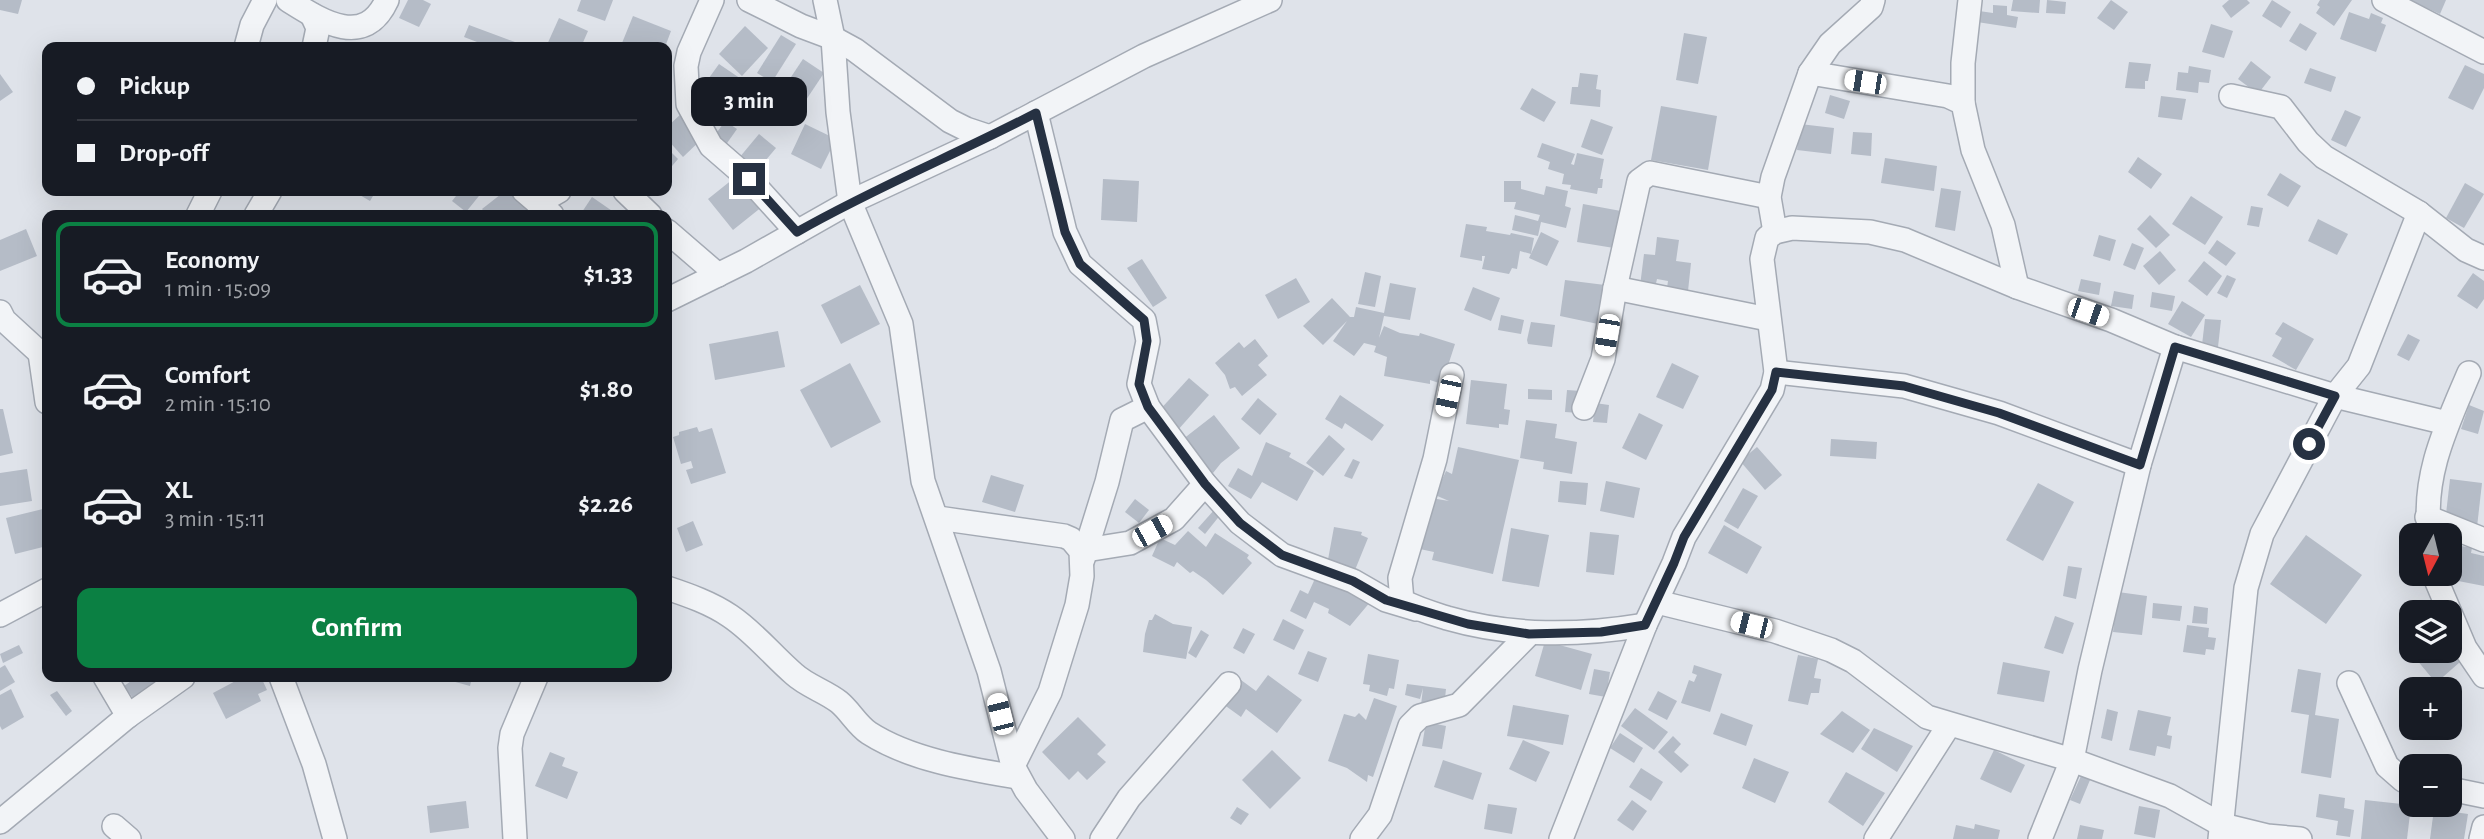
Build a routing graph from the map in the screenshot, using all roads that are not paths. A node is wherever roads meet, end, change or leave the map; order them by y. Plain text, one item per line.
1 (265, 0) edge
2 (288, 0) edge
3 (387, 0) edge
4 (712, 0) edge
5 (749, 0) edge
6 (825, 0) edge
7 (1270, 0) edge
8 (1873, 0) edge
9 (1970, 0) edge
10 (2384, 0) edge
11 (312, 15) junction
12 (833, 38) junction
13 (247, 42) edge
14 (315, 42) edge
15 (2484, 52) edge
16 (1810, 73) junction
17 (2231, 96) dead end
18 (1963, 103) junction
19 (1036, 113) junction
20 (990, 137) junction
21 (630, 196) edge
22 (1769, 197) junction
23 (850, 202) junction
24 (645, 210) edge
25 (2419, 214) junction
26 (797, 232) junction
27 (1775, 232) junction
28 (672, 235) edge
29 (2484, 258) edge
30 (718, 275) junction
31 (2017, 287) junction
32 (1615, 288) junction
33 (672, 298) edge
34 (0, 312) edge
35 (1768, 319) junction
36 (2175, 347) junction
37 (42, 351) edge
38 (1776, 372) junction
39 (2469, 373) dead end
40 (1452, 375) dead end
41 (2335, 396) junction
42 (1148, 407) junction
43 (1584, 408) dead end
44 (2447, 423) junction
45 (2140, 465) junction
46 (1205, 484) junction
47 (938, 518) junction
48 (2428, 523) edge
49 (2462, 534) edge
50 (2484, 540) edge
51 (1084, 554) junction
52 (2439, 586) edge
53 (672, 589) edge
54 (42, 593) edge
55 (1657, 602) junction
56 (1416, 609) junction
57 (0, 615) edge
58 (1645, 625) junction
59 (1529, 634) junction
60 (2484, 676) edge
61 (108, 682) edge
62 (176, 682) edge
63 (283, 682) edge
64 (534, 682) edge
65 (2349, 683) dead end
66 (1229, 684) dead end
67 (128, 716) junction
68 (1949, 725) junction
69 (2072, 760) junction
70 (1015, 771) junction
71 (2399, 776) edge
72 (2462, 791) edge
73 (2484, 796) edge
74 (0, 822) edge
75 (2484, 827) edge
76 (2221, 832) edge
77 (335, 839) edge
78 (515, 839) edge
79 (1063, 839) edge
80 (1101, 839) edge
81 (1362, 839) edge
82 (1561, 839) edge
83 (1876, 839) edge
84 (2040, 839) edge
85 (2301, 839) edge
86 (2481, 839) edge

1 - 13 street
2 - 11 street
3 - 11 street
4 - 26 street
5 - 12 street
6 - 12 street
7 - 19 street
8 - 16 street
9 - 18 street
10 - 15 street
11 - 14 street
12 - 20 street
12 - 23 street
16 - 18 street
16 - 22 street
17 - 25 street
18 - 31 street
19 - 20 street
19 - 42 street
20 - 23 street
21 - 24 street
22 - 27 street
22 - 32 street
23 - 26 street
23 - 47 street
25 - 29 street
25 - 41 street
26 - 30 street
27 - 31 street
27 - 35 street
28 - 30 street
30 - 33 street
31 - 36 street
32 - 35 street
32 - 43 street
34 - 37 street
35 - 38 street
36 - 41 street
36 - 45 street
38 - 45 street
38 - 55 street
39 - 44 street
40 - 56 street
41 - 44 street
41 - 76 street
42 - 46 street
42 - 51 street
44 - 48 street
45 - 69 street
46 - 51 street
46 - 56 street
47 - 51 street
47 - 70 street
49 - 50 street
51 - 70 street
52 - 60 street
53 - 70 street
54 - 57 street
55 - 58 street
55 - 68 street
56 - 59 street
58 - 59 street
58 - 82 street
59 - 81 street
61 - 67 street
62 - 67 street
63 - 77 street
64 - 78 street
65 - 71 street
66 - 80 street
67 - 74 street
68 - 69 street
68 - 83 street
69 - 76 street
69 - 84 street
70 - 79 street
72 - 73 street
75 - 86 street
76 - 85 street

